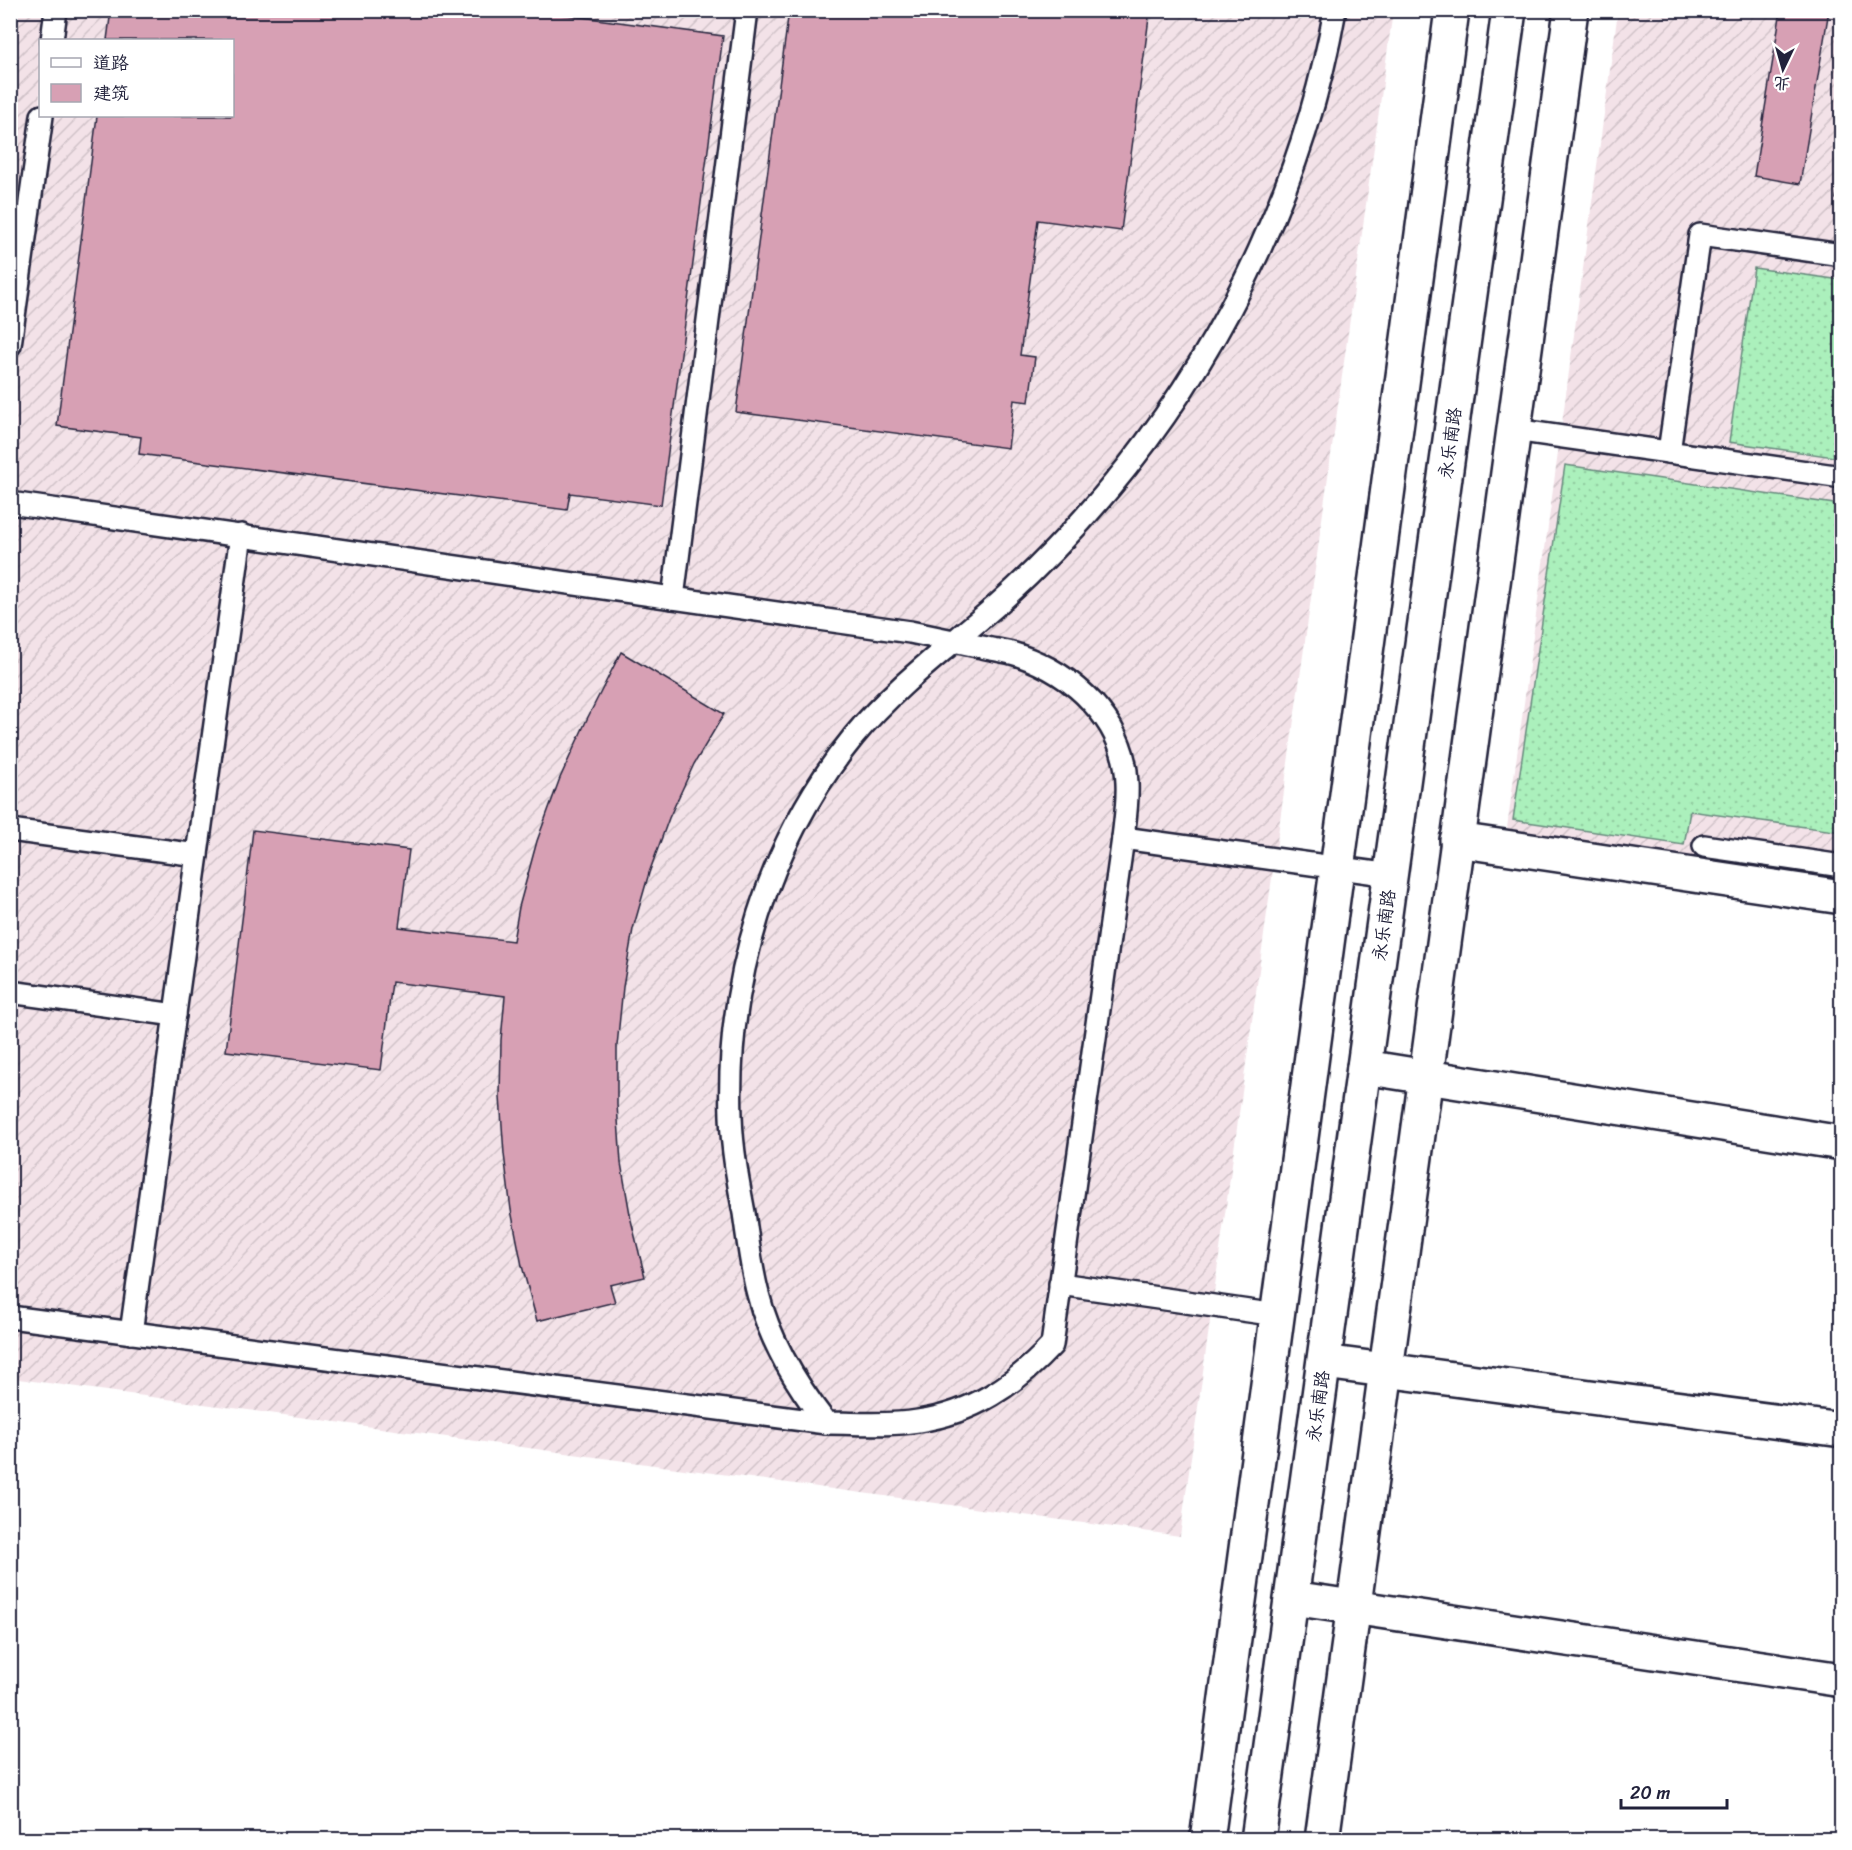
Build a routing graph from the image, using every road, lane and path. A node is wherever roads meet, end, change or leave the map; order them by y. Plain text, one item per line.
1 (56, 10) edge
2 (747, 10) edge
3 (1335, 10) edge
4 (1452, 10) edge
5 (1509, 10) edge
6 (1571, 10) edge
7 (52, 39) edge
8 (42, 117) edge
9 (1842, 255) edge
10 (10, 345) edge
11 (1514, 430) junction
12 (1669, 452) junction
13 (1842, 477) edge
14 (10, 503) edge
15 (241, 535) junction
16 (673, 598) junction
17 (954, 642) junction
18 (10, 830) edge
19 (1123, 838) junction
20 (1457, 840) junction
21 (1704, 846) dead end
22 (197, 855) junction
23 (1842, 866) edge
24 (1337, 868) junction
25 (1391, 875) junction
26 (1842, 897) edge
27 (10, 992) edge
28 (175, 1015) junction
29 (1365, 1067) junction
30 (1426, 1077) junction
31 (1842, 1143) edge
32 (1060, 1284) junction
33 (1277, 1315) junction
34 (10, 1317) edge
35 (131, 1333) junction
36 (1324, 1362) junction
37 (1386, 1370) junction
38 (826, 1423) junction
39 (1842, 1430) edge
40 (1292, 1598) junction
41 (1354, 1607) junction
42 (1842, 1680) edge
43 (1207, 1839) edge
44 (1263, 1839) edge
45 (1322, 1839) edge

1 - 7 lane
2 - 16 lane
3 - 17 lane
4 - 24 street
5 - 25 street, 永乐南路
6 - 11 street
8 - 10 lane
9 - 12 lane
11 - 12 lane
11 - 20 street
12 - 13 lane
14 - 15 lane
15 - 16 lane
15 - 22 lane
16 - 17 lane
17 - 19 lane
17 - 38 lane
18 - 22 lane
19 - 24 lane
19 - 32 lane
20 - 26 street
20 - 30 street
21 - 23 lane
22 - 28 lane
24 - 25 lane
24 - 33 street
25 - 29 street, 永乐南路
27 - 28 lane
28 - 35 lane
29 - 30 street
29 - 36 street, 永乐南路
30 - 31 street
30 - 37 street
32 - 33 lane
32 - 38 lane
33 - 43 street
34 - 35 lane
35 - 38 lane
36 - 37 street
36 - 40 street, 永乐南路
37 - 39 street
37 - 41 street
40 - 41 street
40 - 44 street, 永乐南路
41 - 42 street
41 - 45 street

